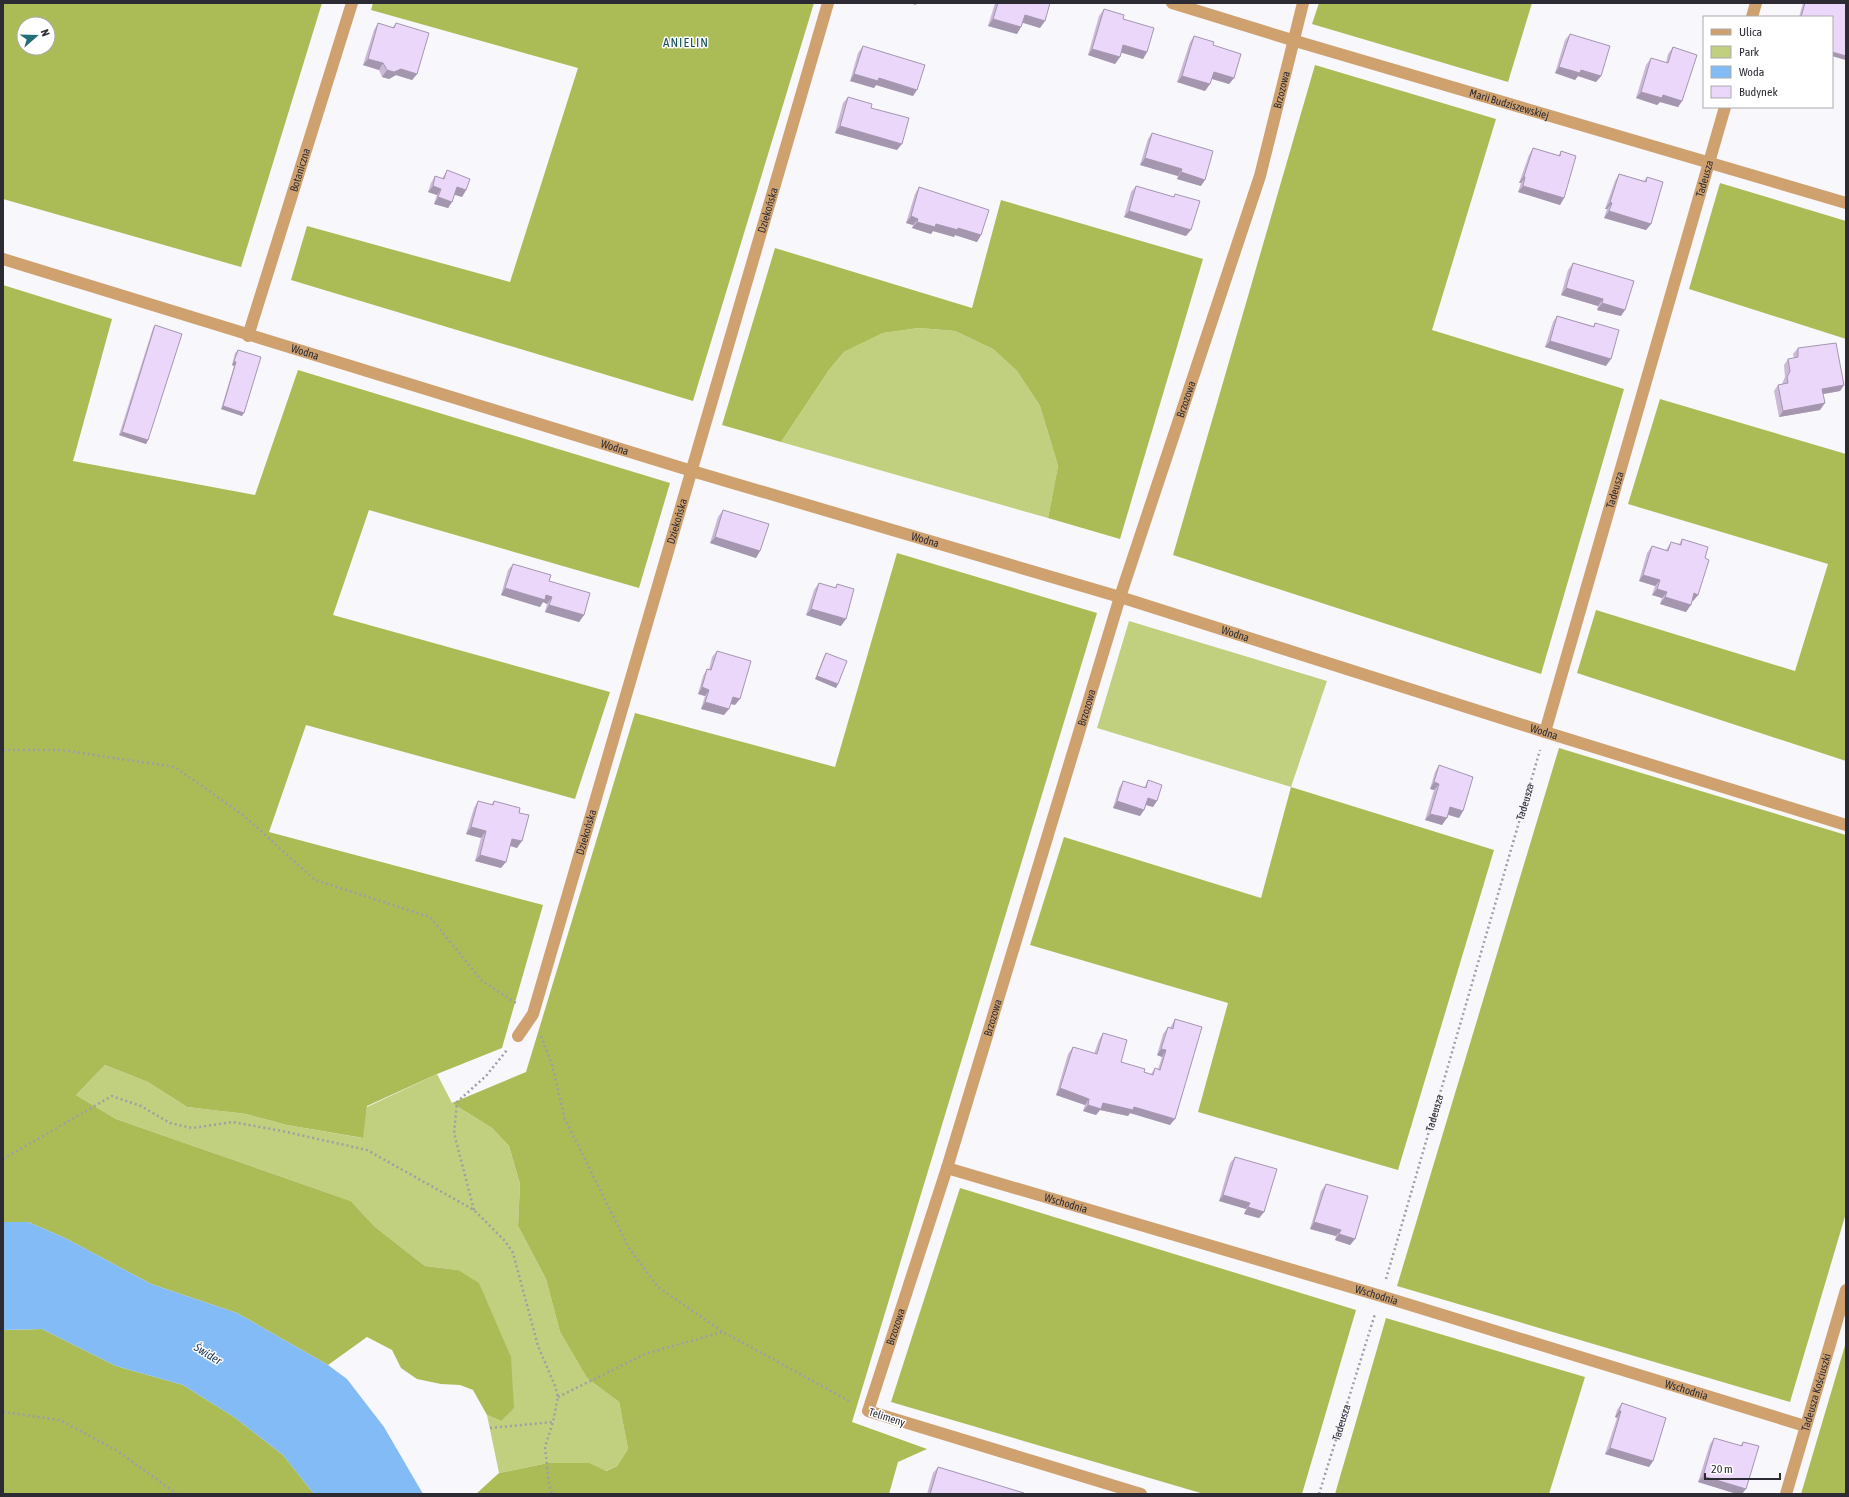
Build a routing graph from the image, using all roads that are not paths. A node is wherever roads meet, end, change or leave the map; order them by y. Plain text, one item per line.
1 (352, 3) edge
2 (828, 3) edge
3 (1172, 3) edge
4 (1303, 3) edge
5 (1756, 3) edge
6 (1752, 16) edge
7 (1292, 40) junction
8 (1725, 108) edge
9 (1708, 163) junction
10 (1846, 203) edge
11 (3, 259) edge
12 (248, 336) junction
13 (692, 471) junction
14 (1120, 597) junction
15 (1545, 732) junction
16 (1846, 825) edge
17 (518, 1036) road end
18 (946, 1168) junction
19 (1846, 1290) edge
20 (868, 1411) joint
21 (1805, 1426) junction
22 (1141, 1494) edge
23 (1786, 1494) edge

1 - 12 street, Botaniczna
2 - 13 street, Dziekońska
3 - 7 street, Marii Budziszewskiej
4 - 7 street, Brzozowa
5 - 6 street
7 - 9 street, Marii Budziszewskiej
7 - 14 street, Brzozowa
8 - 9 street, Tadeusza
9 - 10 street, Marii Budziszewskiej
9 - 15 street, Tadeusza
11 - 12 street, Wodna
12 - 13 street, Wodna
13 - 14 street, Wodna
13 - 17 street, Dziekońska
14 - 15 street, Wodna
14 - 18 street, Brzozowa
15 - 16 street, Wodna
18 - 20 street, Brzozowa
18 - 21 street, Wschodnia
19 - 21 street, Tadeusza Kościuszki
20 - 22 street, Telimeny
21 - 23 street, Tadeusza Kościuszki

